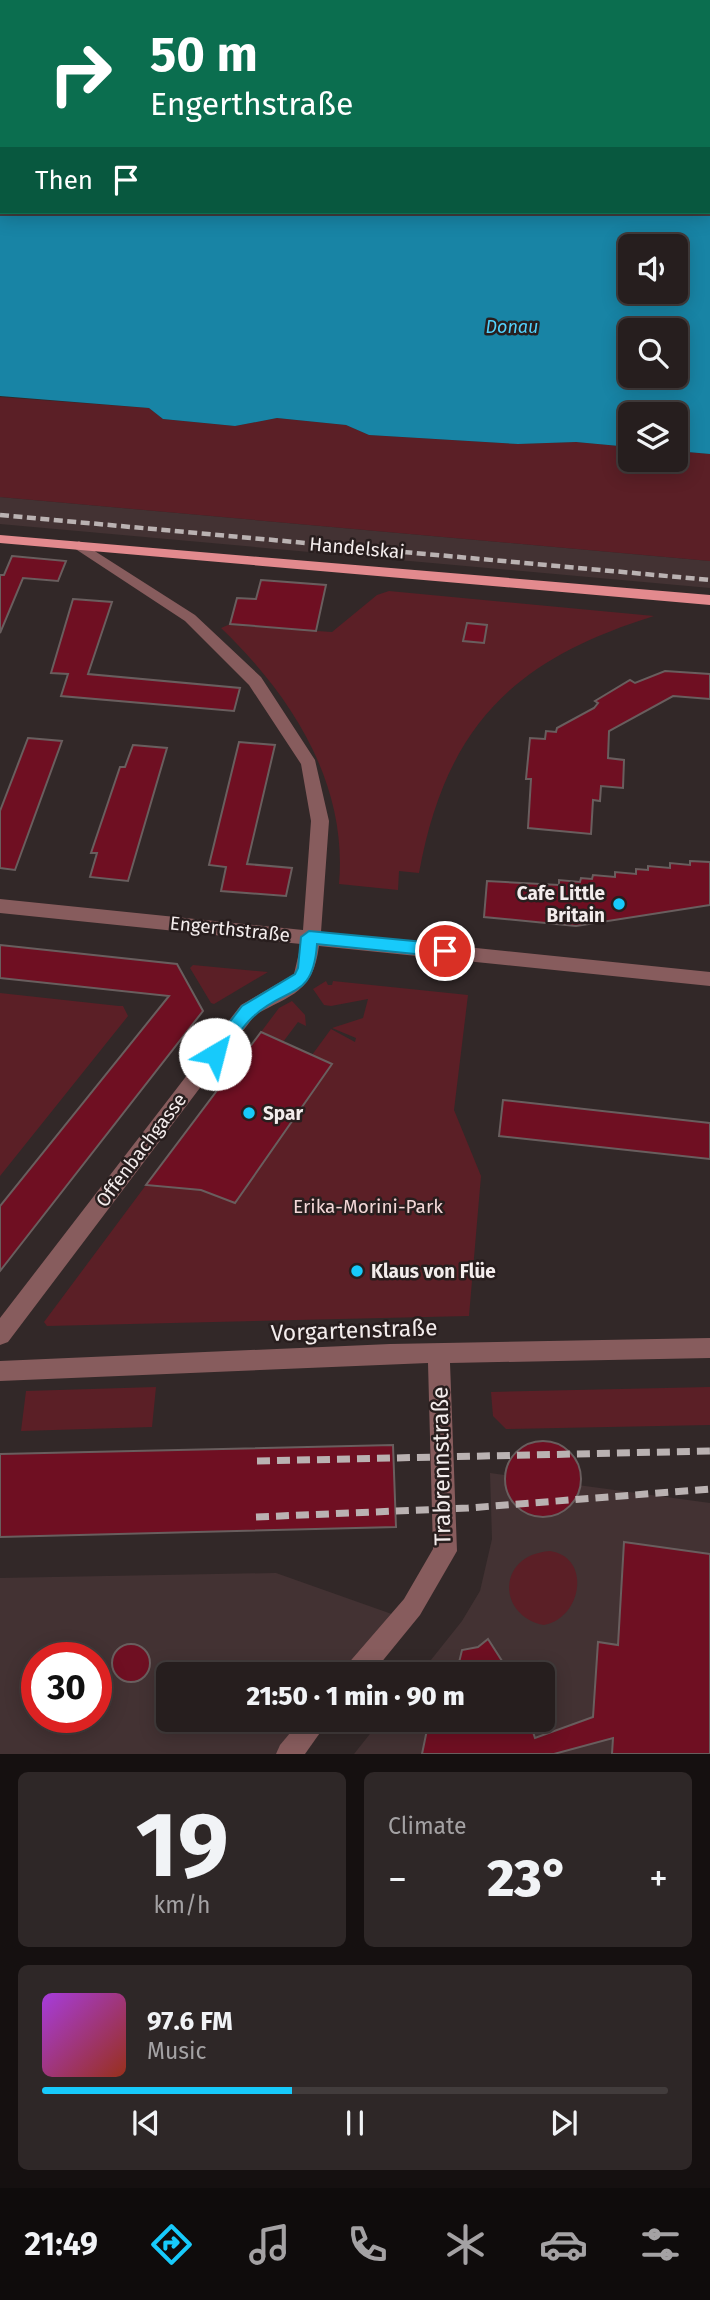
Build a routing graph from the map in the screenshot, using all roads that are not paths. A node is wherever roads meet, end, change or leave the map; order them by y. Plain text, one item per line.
1 (0, 539) edge
2 (79, 545) junction
3 (710, 600) edge
4 (0, 906) edge
5 (309, 937) junction
6 (710, 979) edge
7 (0, 1335) edge
8 (710, 1348) edge
9 (439, 1353) junction
10 (0, 1371) edge
11 (366, 1662) edge
12 (307, 1732) edge
13 (289, 1754) edge

1 - 2 main road, Handelskai
2 - 3 main road, Handelskai
2 - 5 street, Offenbachgasse
4 - 5 street, Engerthstraße
5 - 6 street, Engerthstraße
5 - 7 street, Offenbachgasse
8 - 9 street, Vorgartenstraße
9 - 10 street, Vorgartenstraße
9 - 11 street, Trabrennstraße
12 - 13 street

